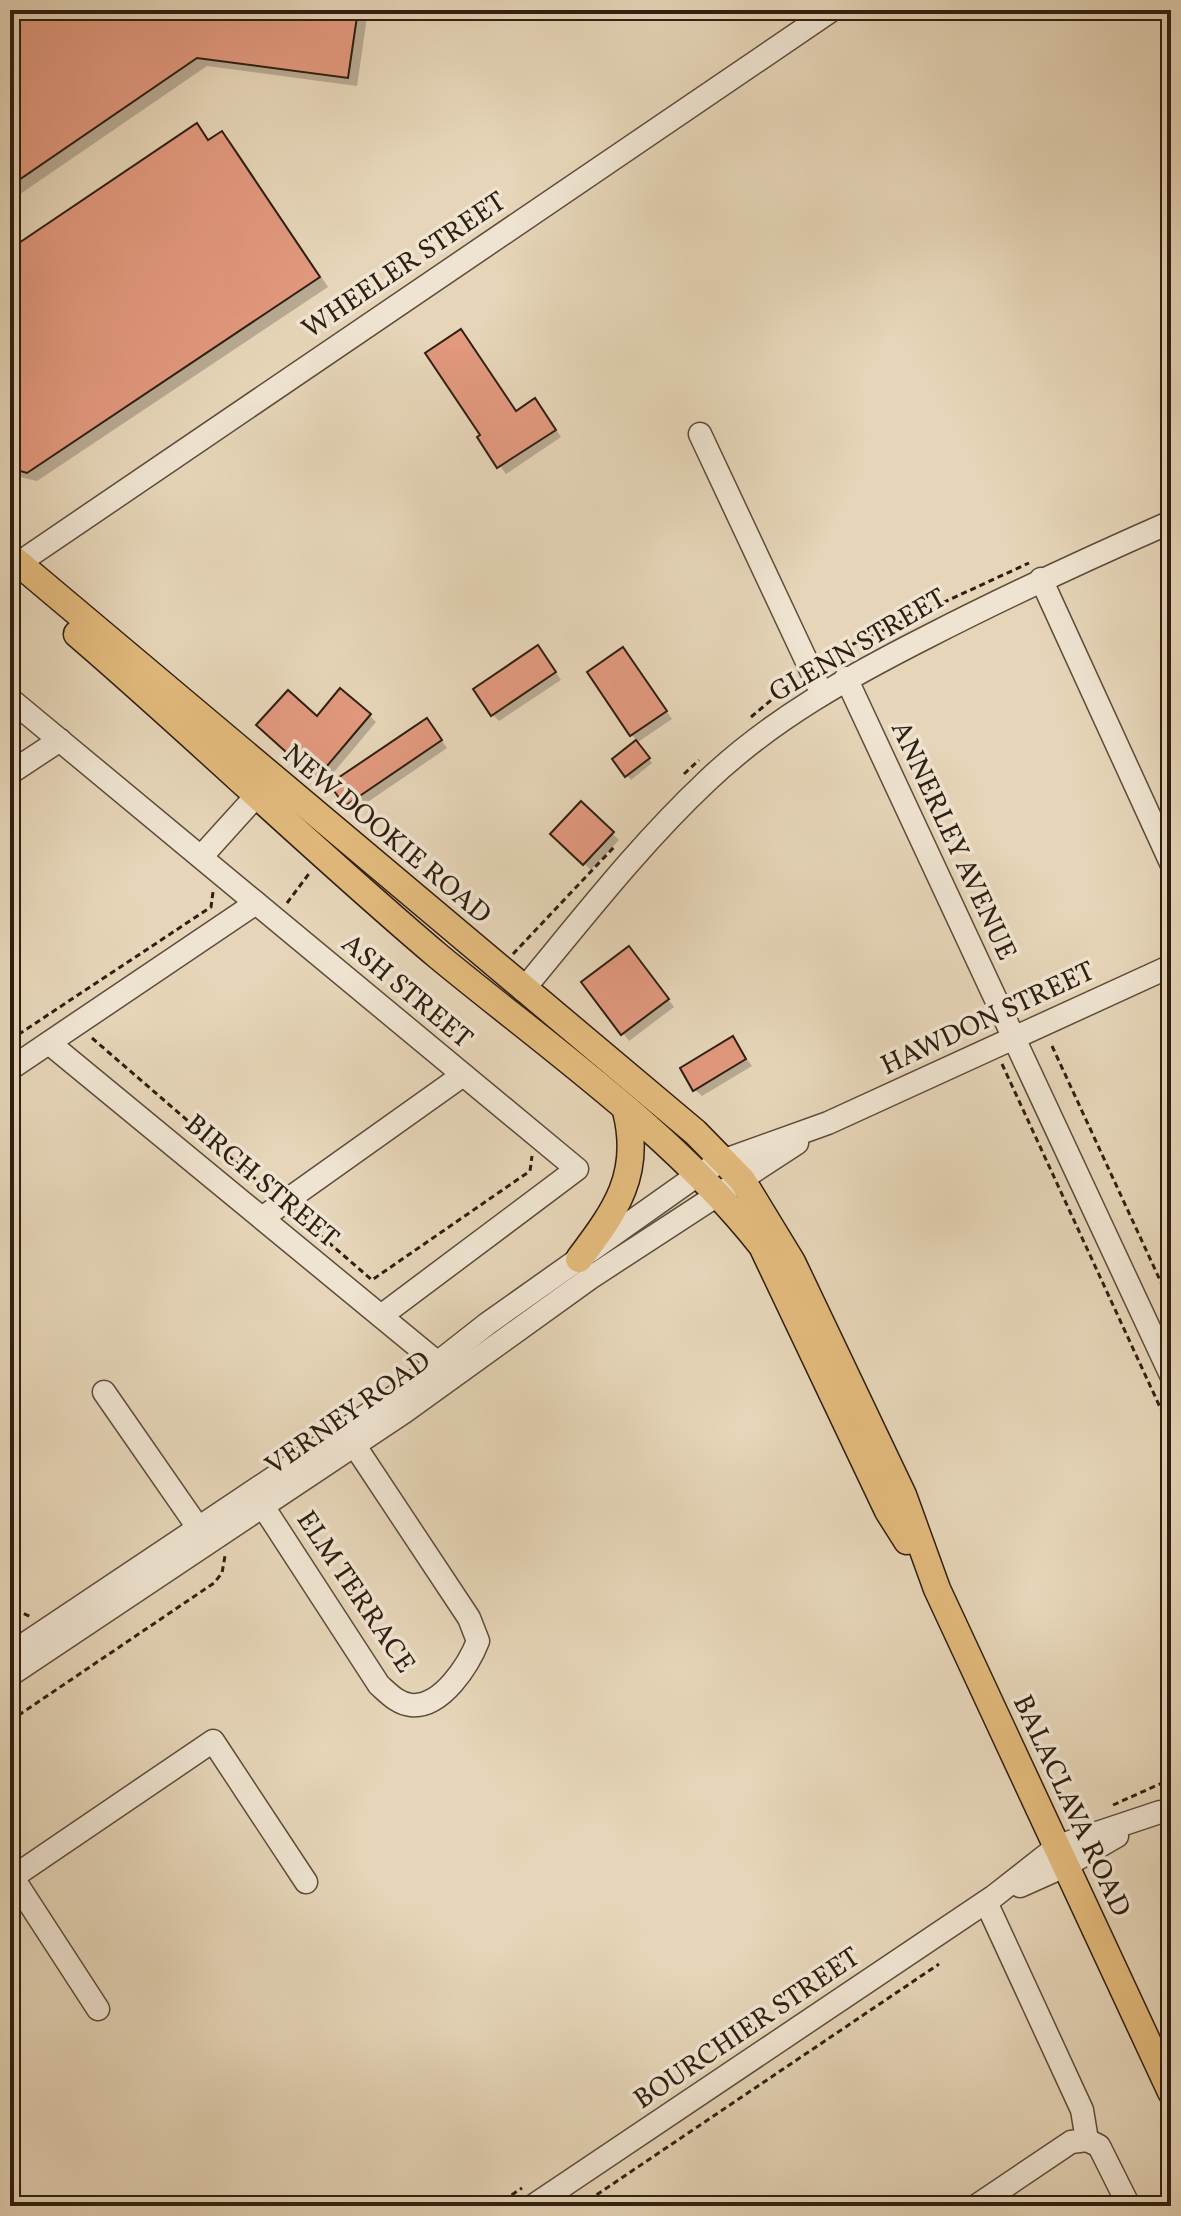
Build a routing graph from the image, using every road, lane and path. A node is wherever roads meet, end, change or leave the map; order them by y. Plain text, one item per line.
1 (832, 10) edge
2 (700, 434) dead end
3 (1171, 522) edge
4 (12, 566) edge
5 (1041, 579) junction
6 (846, 678) junction
7 (822, 694) junction
8 (10, 699) edge
9 (60, 740) junction
10 (10, 773) edge
11 (265, 787) junction
12 (201, 857) junction
13 (1171, 863) edge
14 (311, 871) dead end
15 (214, 883) dead end
16 (256, 903) junction
17 (275, 918) junction
18 (1171, 966) edge
19 (523, 990) junction
20 (86, 1032) dead end
21 (10, 1040) edge
22 (1004, 1042) junction
23 (49, 1043) junction
24 (1052, 1046) dead end
25 (10, 1069) edge
26 (463, 1075) junction
27 (626, 1111) junction
28 (828, 1123) junction
29 (533, 1146) dead end
30 (722, 1161) junction
31 (696, 1176) junction
32 (742, 1180) junction
33 (717, 1197) junction
34 (283, 1203) junction
35 (262, 1218) junction
36 (579, 1259) junction
37 (1171, 1304) edge
38 (381, 1316) junction
39 (439, 1364) junction
40 (1171, 1375) edge
41 (104, 1392) dead end
42 (1171, 1431) edge
43 (350, 1437) junction
44 (258, 1499) junction
45 (228, 1529) junction
46 (204, 1536) junction
47 (937, 1589) junction
48 (10, 1600) edge
49 (31, 1617) dead end
50 (15, 1656) edge
51 (10, 1721) edge
52 (1171, 1779) edge
53 (1166, 1809) edge
54 (1104, 1810) dead end
55 (1062, 1856) junction
56 (11, 1878) edge
57 (306, 1882) dead end
58 (990, 1899) junction
59 (939, 1964) dead end
60 (98, 2009) dead end
61 (1171, 2092) edge
62 (1087, 2140) junction
63 (533, 2206) edge
64 (580, 2206) edge
65 (976, 2206) edge
66 (1129, 2206) edge

1 - 4 street, WHEELER STREET
2 - 7 street
3 - 5 street, GLENN STREET
4 - 11 main road, NEW DOOKIE ROAD
5 - 6 street, GLENN STREET
5 - 13 street
6 - 7 street, GLENN STREET
6 - 22 street, ANNERLEY AVENUE
7 - 19 street, GLENN STREET
8 - 9 street, ASH STREET
9 - 10 street
9 - 12 street, ASH STREET
11 - 12 street
11 - 19 main road, NEW DOOKIE ROAD
11 - 27 main road, NEW DOOKIE ROAD
12 - 16 street, ASH STREET
14 - 17 path
15 - 21 path
16 - 17 street, ASH STREET
16 - 23 street
17 - 26 street, ASH STREET
18 - 22 street, HAWDON STREET
19 - 30 main road, NEW DOOKIE ROAD
20 - 34 path
22 - 28 street, HAWDON STREET
22 - 40 street, ANNERLEY AVENUE
22 - 42 path
23 - 25 street
23 - 35 street, BIRCH STREET
24 - 37 path
26 - 34 street
26 - 38 street, ASH STREET
27 - 31 main road, NEW DOOKIE ROAD
27 - 36 main road
28 - 30 street, HAWDON STREET
28 - 32 street, HAWDON STREET
29 - 34 path
30 - 31 street, HAWDON STREET
30 - 32 main road, NEW DOOKIE ROAD
31 - 33 main road, NEW DOOKIE ROAD
31 - 36 street, VERNEY ROAD
32 - 33 street, HAWDON STREET
32 - 47 main road, BALACLAVA ROAD
33 - 43 street, VERNEY ROAD
33 - 47 main road, BALACLAVA ROAD
34 - 35 street
35 - 38 street, BIRCH STREET
36 - 39 street, VERNEY ROAD
38 - 39 street, BIRCH STREET
39 - 43 street, VERNEY ROAD
41 - 46 street
43 - 44 street, VERNEY ROAD
43 - 44 street, ELM TERRACE
44 - 45 street, VERNEY ROAD
44 - 46 street, VERNEY ROAD
45 - 46 street, VERNEY ROAD
45 - 51 path
46 - 50 street, VERNEY ROAD
47 - 55 main road, BALACLAVA ROAD
48 - 49 path
52 - 54 path
53 - 55 street, BOURCHIER STREET
55 - 58 street, BOURCHIER STREET
55 - 61 main road, BALACLAVA ROAD
56 - 57 street
56 - 60 street
58 - 62 street
58 - 63 street, BOURCHIER STREET
59 - 64 path
62 - 65 street
62 - 66 street

